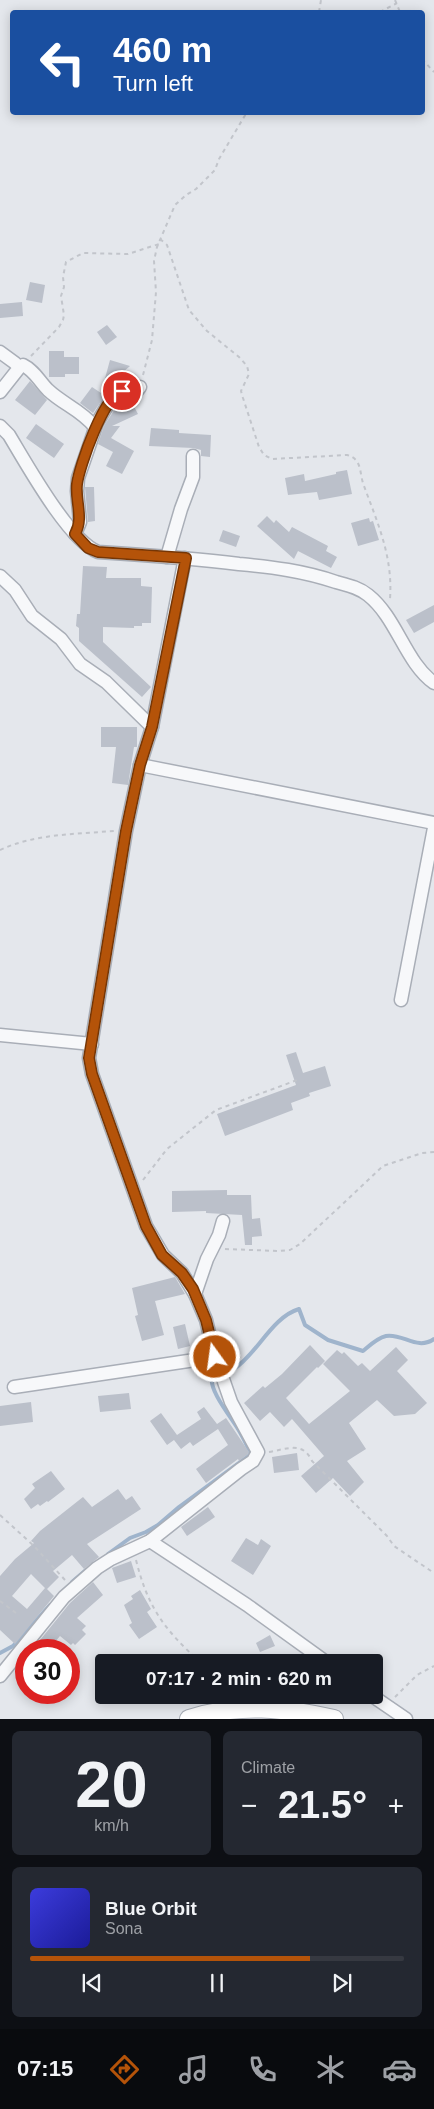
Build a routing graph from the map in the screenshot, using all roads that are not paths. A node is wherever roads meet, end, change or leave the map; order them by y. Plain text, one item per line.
1 (0, 352) edge
2 (23, 364) road end
3 (140, 387) road end
4 (0, 392) edge
5 (0, 426) edge
6 (95, 427) junction
7 (193, 456) dead end
8 (75, 534) junction
9 (167, 557) junction
10 (186, 558) junction
11 (0, 576) edge
12 (434, 683) edge
13 (152, 727) junction
14 (140, 765) junction
15 (434, 823) edge
16 (434, 828) edge
17 (402, 1000) dead end
18 (0, 1035) edge
19 (92, 1044) junction
20 (222, 1221) dead end
21 (195, 1294) junction
22 (215, 1357) junction
23 (14, 1387) dead end
24 (150, 1541) junction
25 (315, 1654) edge
26 (0, 1676) edge
27 (383, 1703) edge
28 (190, 1719) edge
29 (334, 1719) edge
30 (406, 1719) edge

1 - 4 street
2 - 6 street
3 - 6 street
5 - 8 street
6 - 8 street
7 - 9 street
8 - 9 street
9 - 10 street
10 - 12 street
10 - 13 street
11 - 13 street
13 - 14 street
14 - 15 street
14 - 19 street
16 - 17 street
18 - 19 street
19 - 21 street
20 - 21 street
21 - 22 street
22 - 23 street
22 - 24 street
24 - 25 street
24 - 26 street
27 - 30 street
28 - 29 main road

